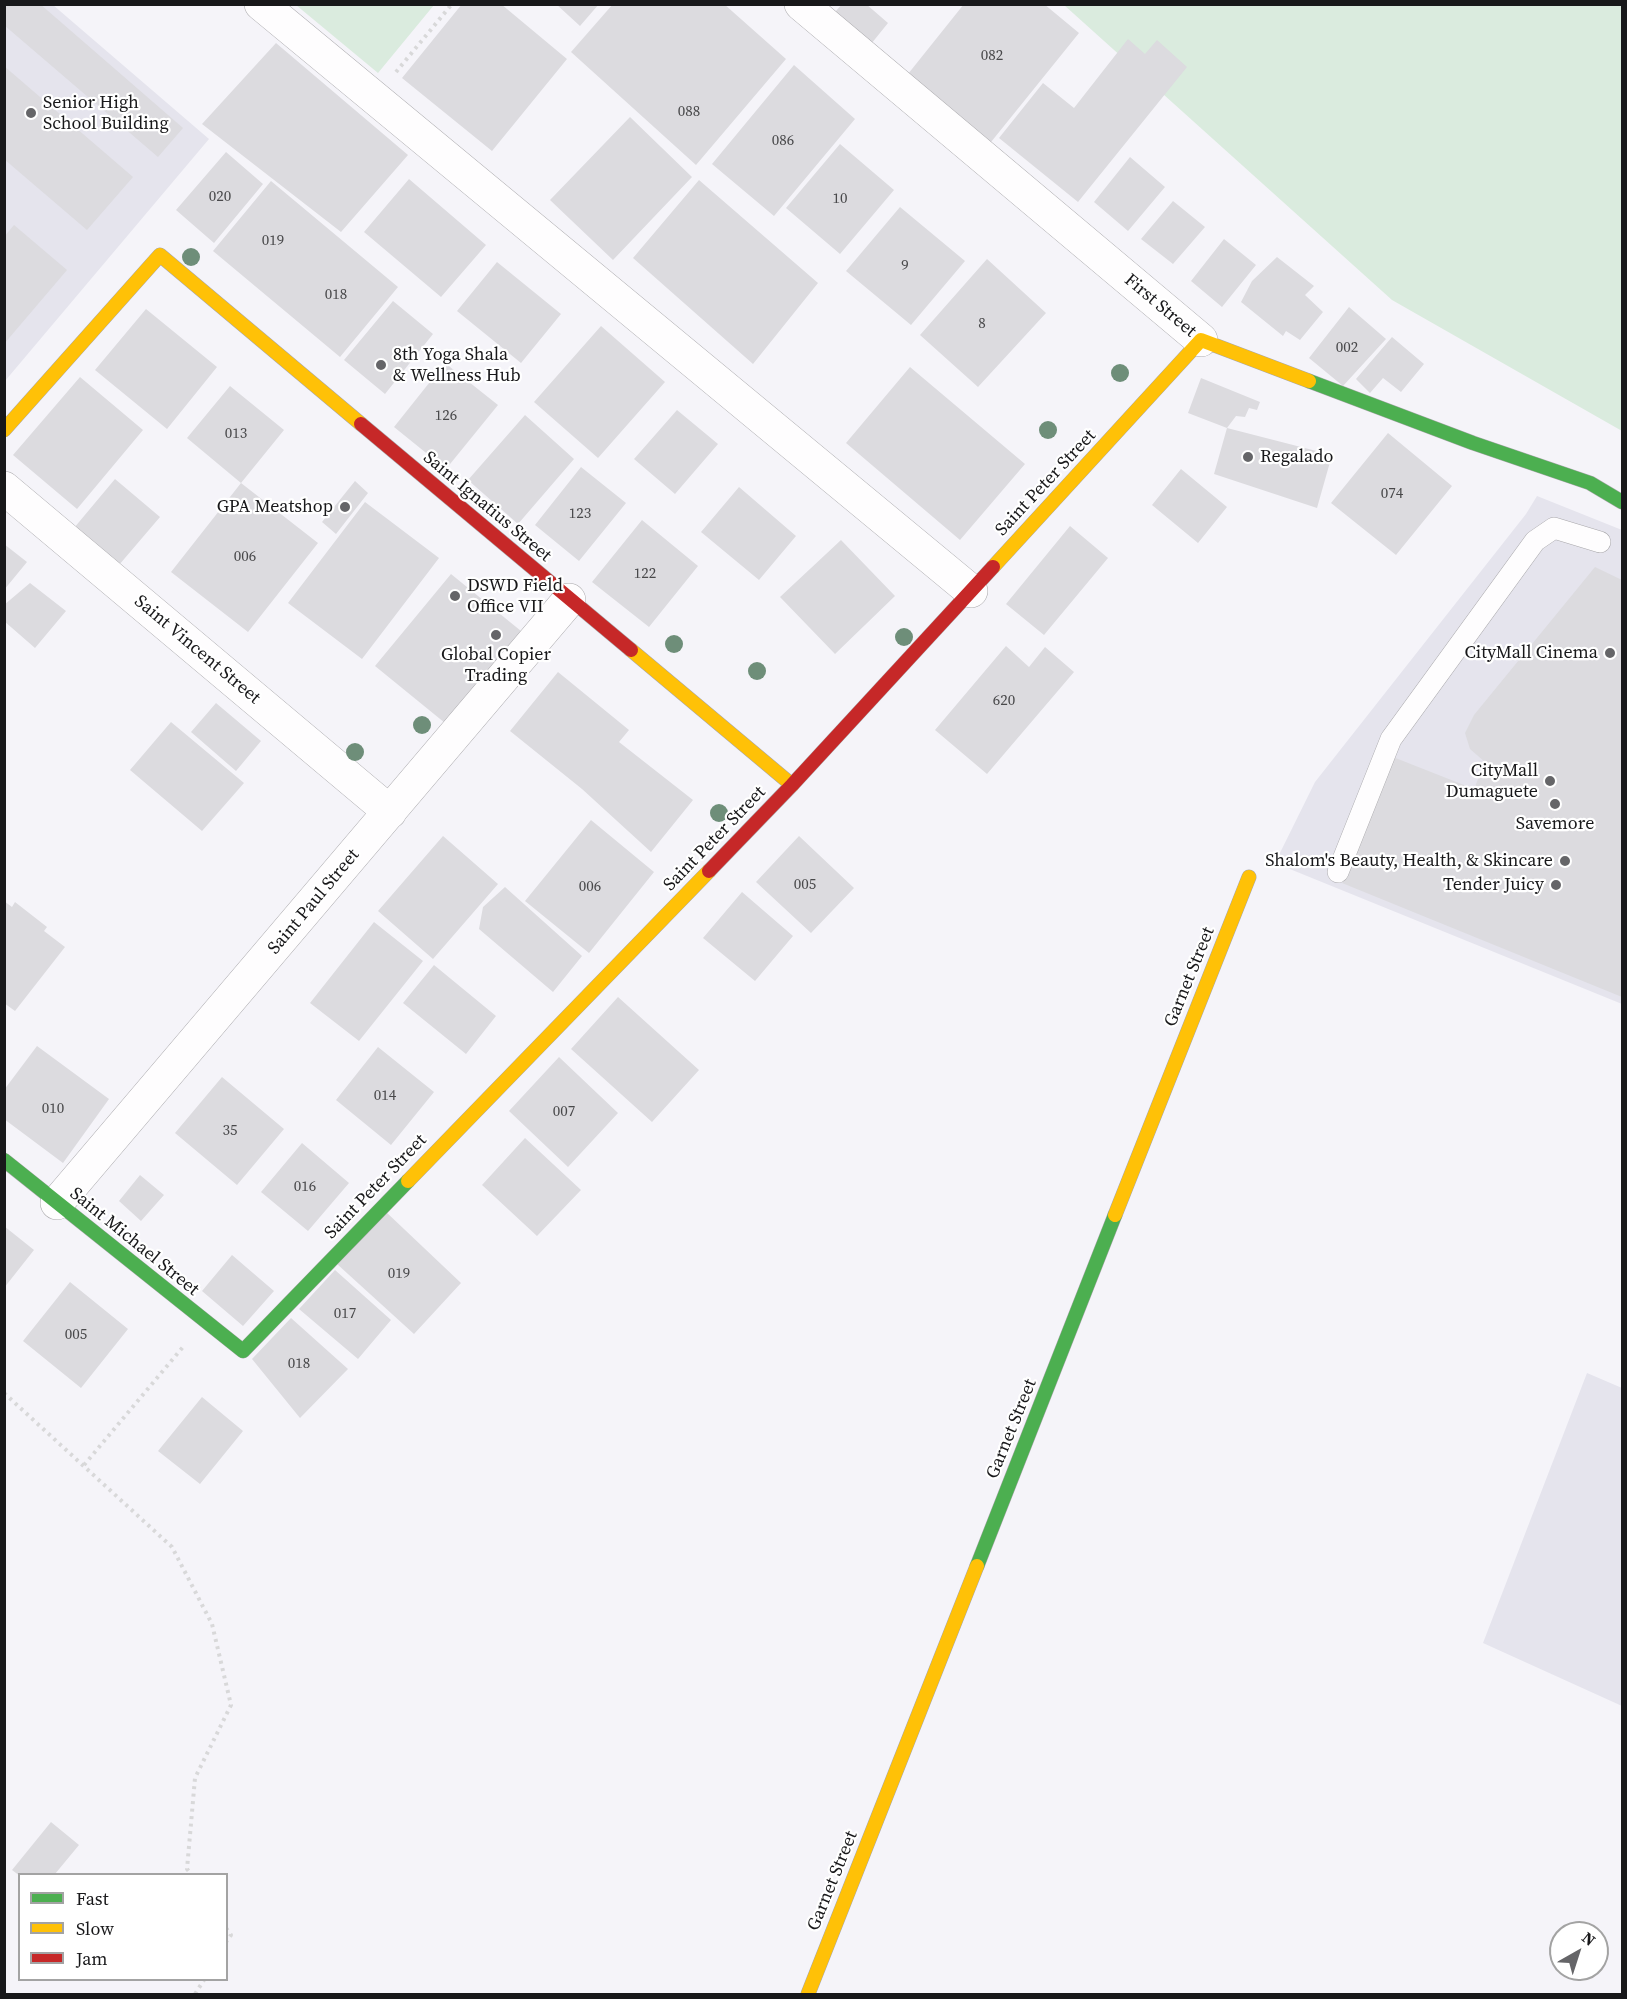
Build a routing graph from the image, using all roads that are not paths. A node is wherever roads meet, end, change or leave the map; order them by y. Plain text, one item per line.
1 (261, 4) edge
2 (801, 4) edge
3 (1201, 340) junction
4 (4, 430) edge
5 (4, 489) edge
6 (1623, 502) edge
7 (1600, 542) dead end
8 (971, 591) junction
9 (569, 600) junction
10 (792, 785) junction
11 (390, 812) junction
12 (1338, 872) dead end
13 (1249, 877) dead end
14 (4, 1160) edge
15 (57, 1203) junction
16 (243, 1351) joint
17 (808, 1995) edge

1 - 8 street
2 - 3 street, First Street
3 - 6 street, First Street
3 - 8 street, Saint Peter Street
4 - 9 street, Saint Ignatius Street
5 - 11 street, Saint Vincent Street
7 - 12 lane
8 - 10 street, Saint Peter Street
9 - 10 street, Saint Ignatius Street
9 - 11 street, Saint Paul Street
10 - 16 street, Saint Peter Street
11 - 15 street, Saint Paul Street
13 - 17 street, Garnet Street
14 - 15 street, Saint Michael Street
15 - 16 street, Saint Michael Street

